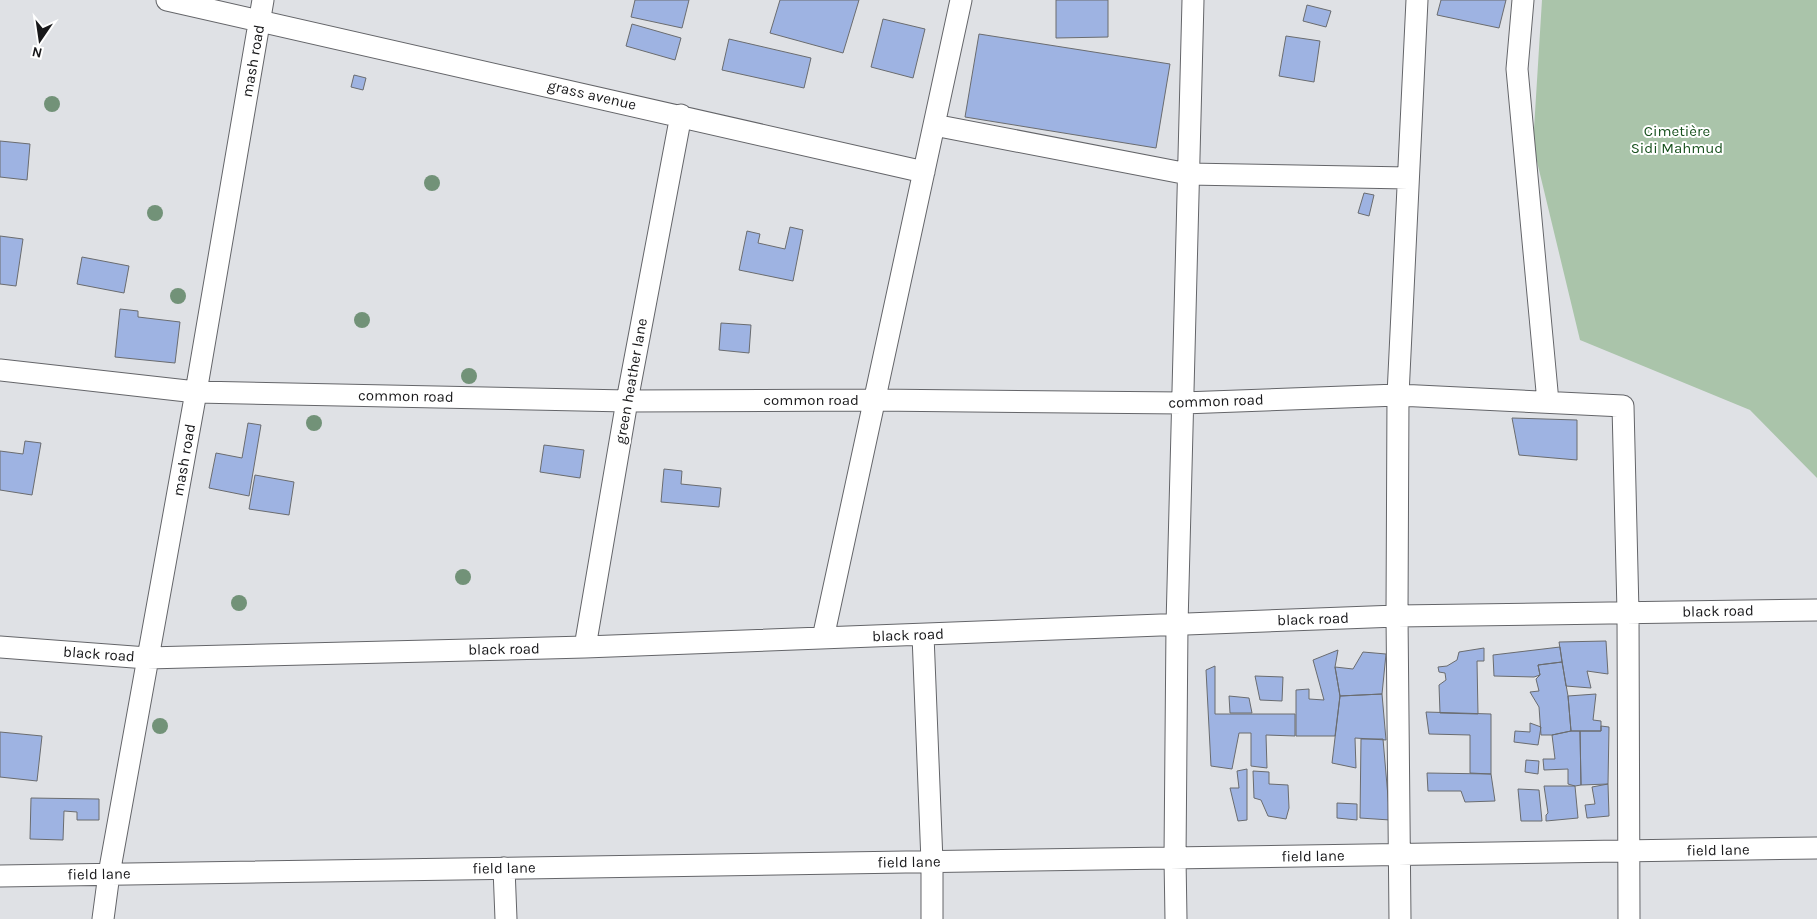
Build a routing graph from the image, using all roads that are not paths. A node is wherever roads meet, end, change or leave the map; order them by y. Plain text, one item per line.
1 (167, 0) edge
2 (961, 0) edge
3 (1193, 0) edge
4 (1417, 0) edge
5 (1523, 0) edge
6 (262, 10) edge
7 (681, 115) junction
8 (934, 125) junction
9 (924, 172) junction
10 (1188, 174) junction
11 (1408, 178) junction
12 (0, 370) edge
13 (196, 392) junction
14 (1398, 395) junction
15 (874, 400) junction
16 (627, 401) junction
17 (1548, 402) junction
18 (1183, 403) junction
19 (1817, 610) edge
20 (1628, 612) junction
21 (1397, 616) junction
22 (1177, 625) junction
23 (923, 635) junction
24 (823, 638) junction
25 (0, 647) edge
26 (586, 647) junction
27 (147, 658) junction
28 (1817, 848) edge
29 (1629, 851) junction
30 (1400, 854) junction
31 (1174, 858) junction
32 (932, 862) junction
33 (504, 868) junction
34 (109, 874) junction
35 (0, 876) edge
36 (104, 919) edge
37 (506, 919) edge
38 (932, 919) edge
39 (1176, 919) edge
40 (1400, 919) edge
41 (1629, 919) edge

1 - 6 street, grass avenue
2 - 8 street
3 - 10 street
4 - 11 street
5 - 17 street
6 - 7 street, grass avenue
6 - 13 street, mash road
7 - 9 street, grass avenue
7 - 16 street, green heather lane
8 - 9 street
8 - 10 street
9 - 15 street
10 - 11 street
10 - 18 street
11 - 14 street
12 - 13 street, common road
13 - 16 street, common road
13 - 27 street, mash road
14 - 17 street, common road
14 - 18 street, common road
14 - 21 street
15 - 16 street, common road
15 - 18 street, common road
15 - 24 street
16 - 26 street, green heather lane
17 - 20 street, common road
18 - 22 street
19 - 20 street, black road
20 - 21 street, black road
20 - 29 street
21 - 22 street, black road
21 - 30 street
22 - 23 street, black road
22 - 31 street
23 - 24 street, black road
23 - 32 street
24 - 26 street, black road
25 - 27 street, black road
26 - 27 street, black road
27 - 34 street, mash road
28 - 29 street, field lane
29 - 30 street, field lane
29 - 41 street
30 - 31 street, field lane
30 - 40 street
31 - 32 street, field lane
31 - 39 street
32 - 33 street, field lane
32 - 38 street
33 - 34 street, field lane
33 - 37 street
34 - 35 street, field lane
34 - 36 street, mash road

